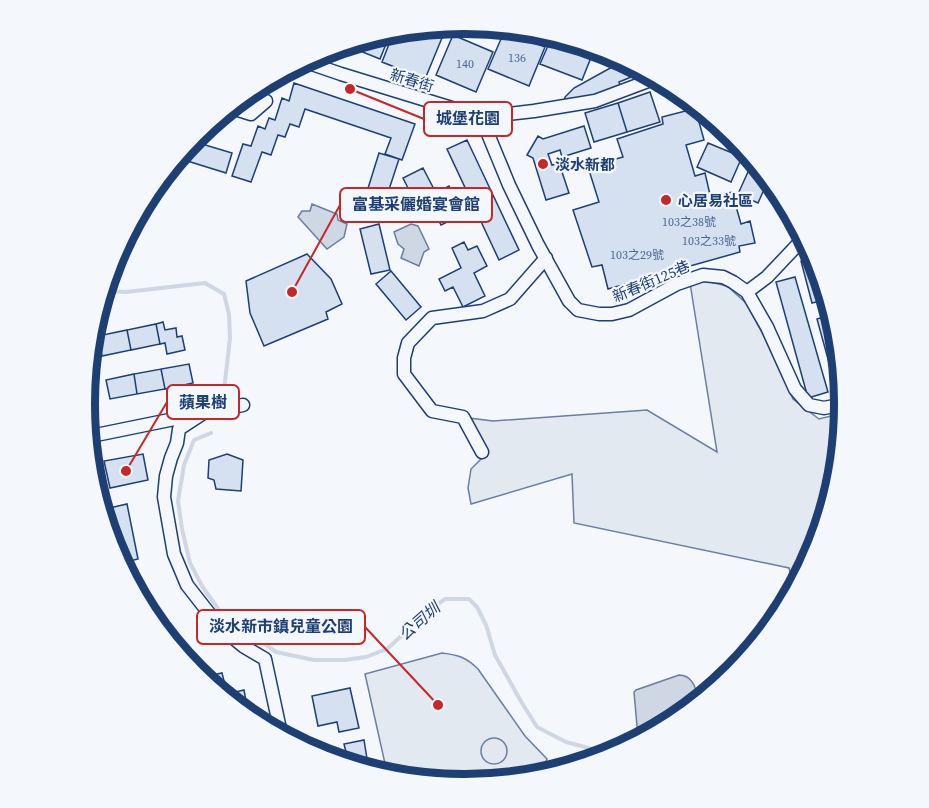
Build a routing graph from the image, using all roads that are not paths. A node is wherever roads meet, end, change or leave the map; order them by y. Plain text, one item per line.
1 (317, 66) edge
2 (645, 82) edge
3 (266, 101) dead end
4 (240, 111) edge
5 (482, 117) junction
6 (797, 244) edge
7 (546, 258) junction
8 (747, 292) junction
9 (243, 405) dead end
10 (834, 406) edge
11 (205, 412) junction
12 (97, 435) edge
13 (482, 452) dead end
14 (279, 723) edge

1 - 5 street, 新春街
2 - 5 street, 新春街
3 - 4 street
5 - 7 street, 新春街125巷
6 - 8 street
7 - 8 street, 新春街125巷
7 - 13 street
8 - 10 street, 新春街125巷
9 - 11 street
11 - 12 street
11 - 14 street

